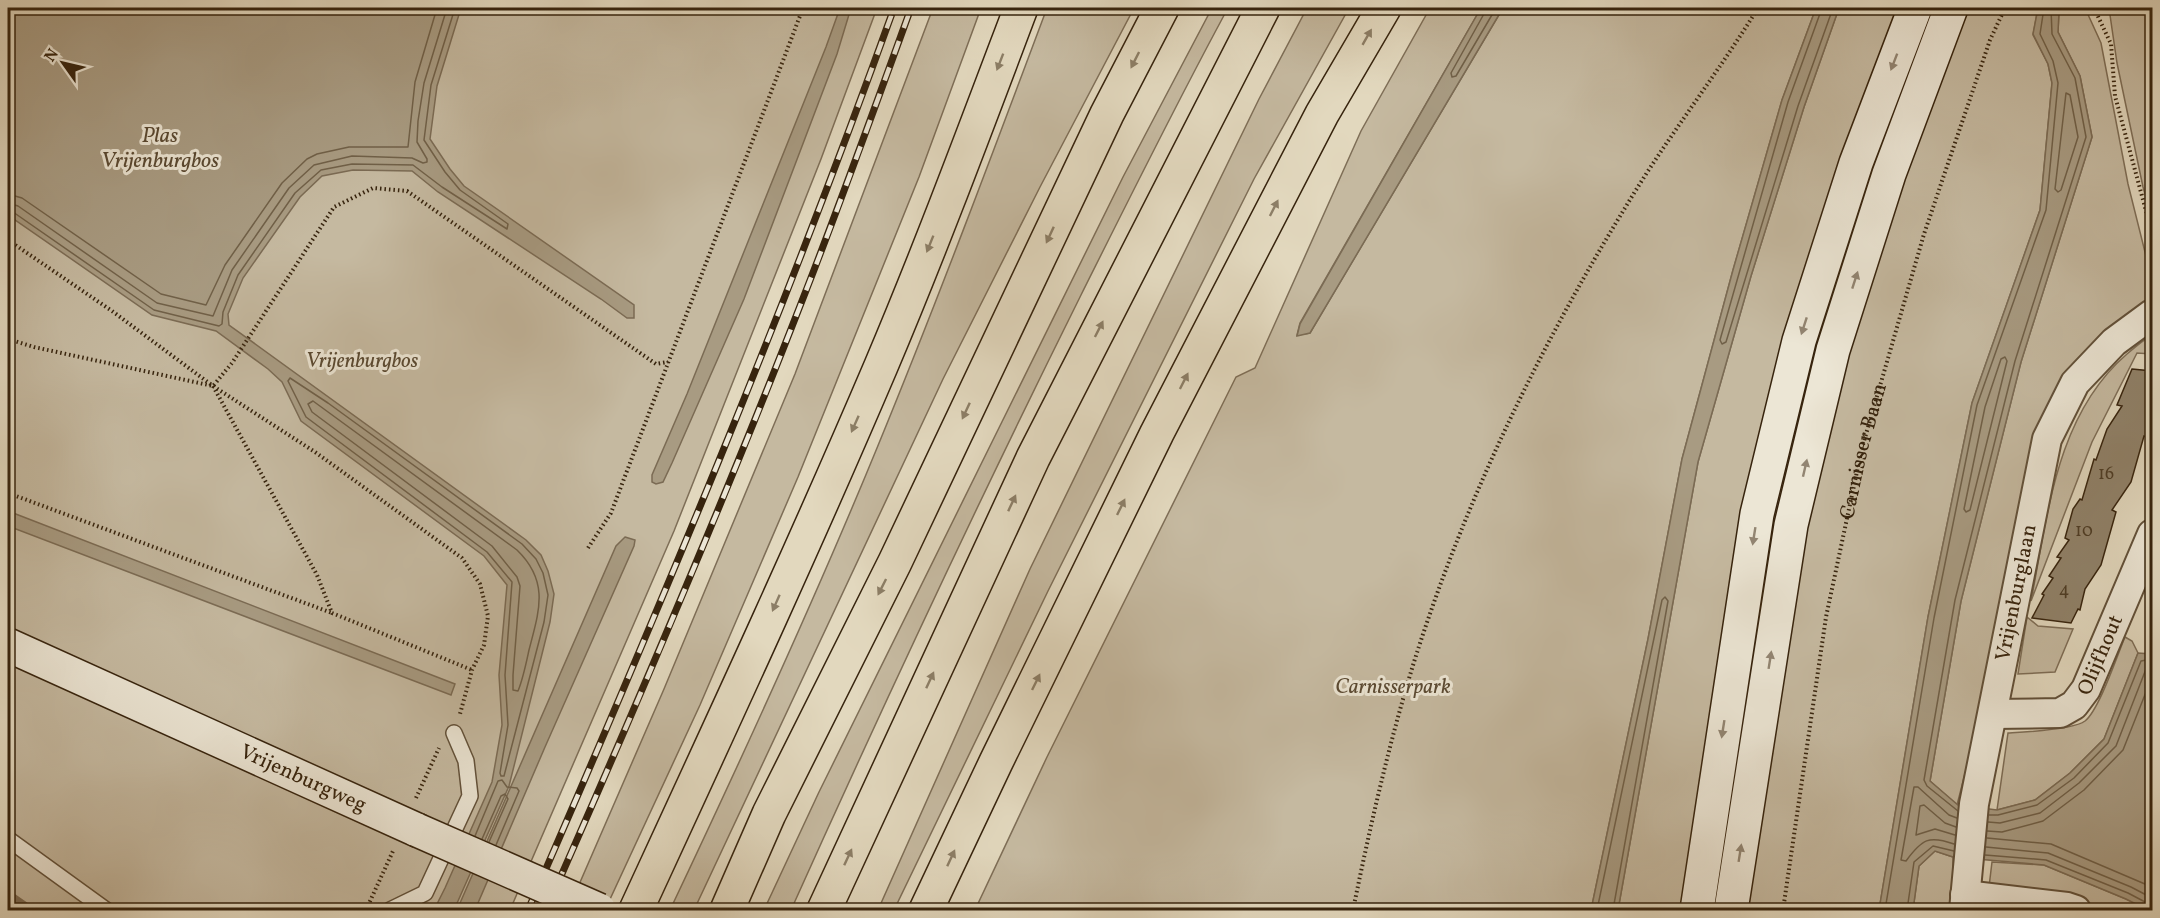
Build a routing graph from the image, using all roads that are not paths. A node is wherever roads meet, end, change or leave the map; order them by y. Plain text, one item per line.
1 (1021, 8) edge
2 (1162, 8) edge
3 (1263, 8) edge
4 (1384, 8) edge
5 (1915, 8) edge
6 (1951, 8) edge
7 (2152, 314) edge
8 (2152, 534) edge
9 (2147, 561) edge
10 (8, 645) edge
11 (1993, 714) junction
12 (454, 733) road end
13 (8, 839) edge
14 (1964, 903) edge
15 (106, 910) edge
16 (390, 910) edge
17 (599, 910) edge
18 (636, 910) edge
19 (727, 910) edge
20 (824, 910) edge
21 (926, 910) edge
22 (1697, 910) edge
23 (1731, 910) edge
24 (2076, 910) edge

1 -> 18 highway
2 -> 19 highway
20 -> 3 highway
21 -> 4 highway
5 -> 22 main road
23 -> 6 main road
7 - 11 street, Vrijenburglaan
8 - 9 street, Olijfhout
9 - 11 street, Olijfhout
10 - 17 main road, Vrijenburgweg, bridge
11 - 14 street, Vrijenburglaan
12 - 16 lane
13 - 15 lane
14 - 24 street

